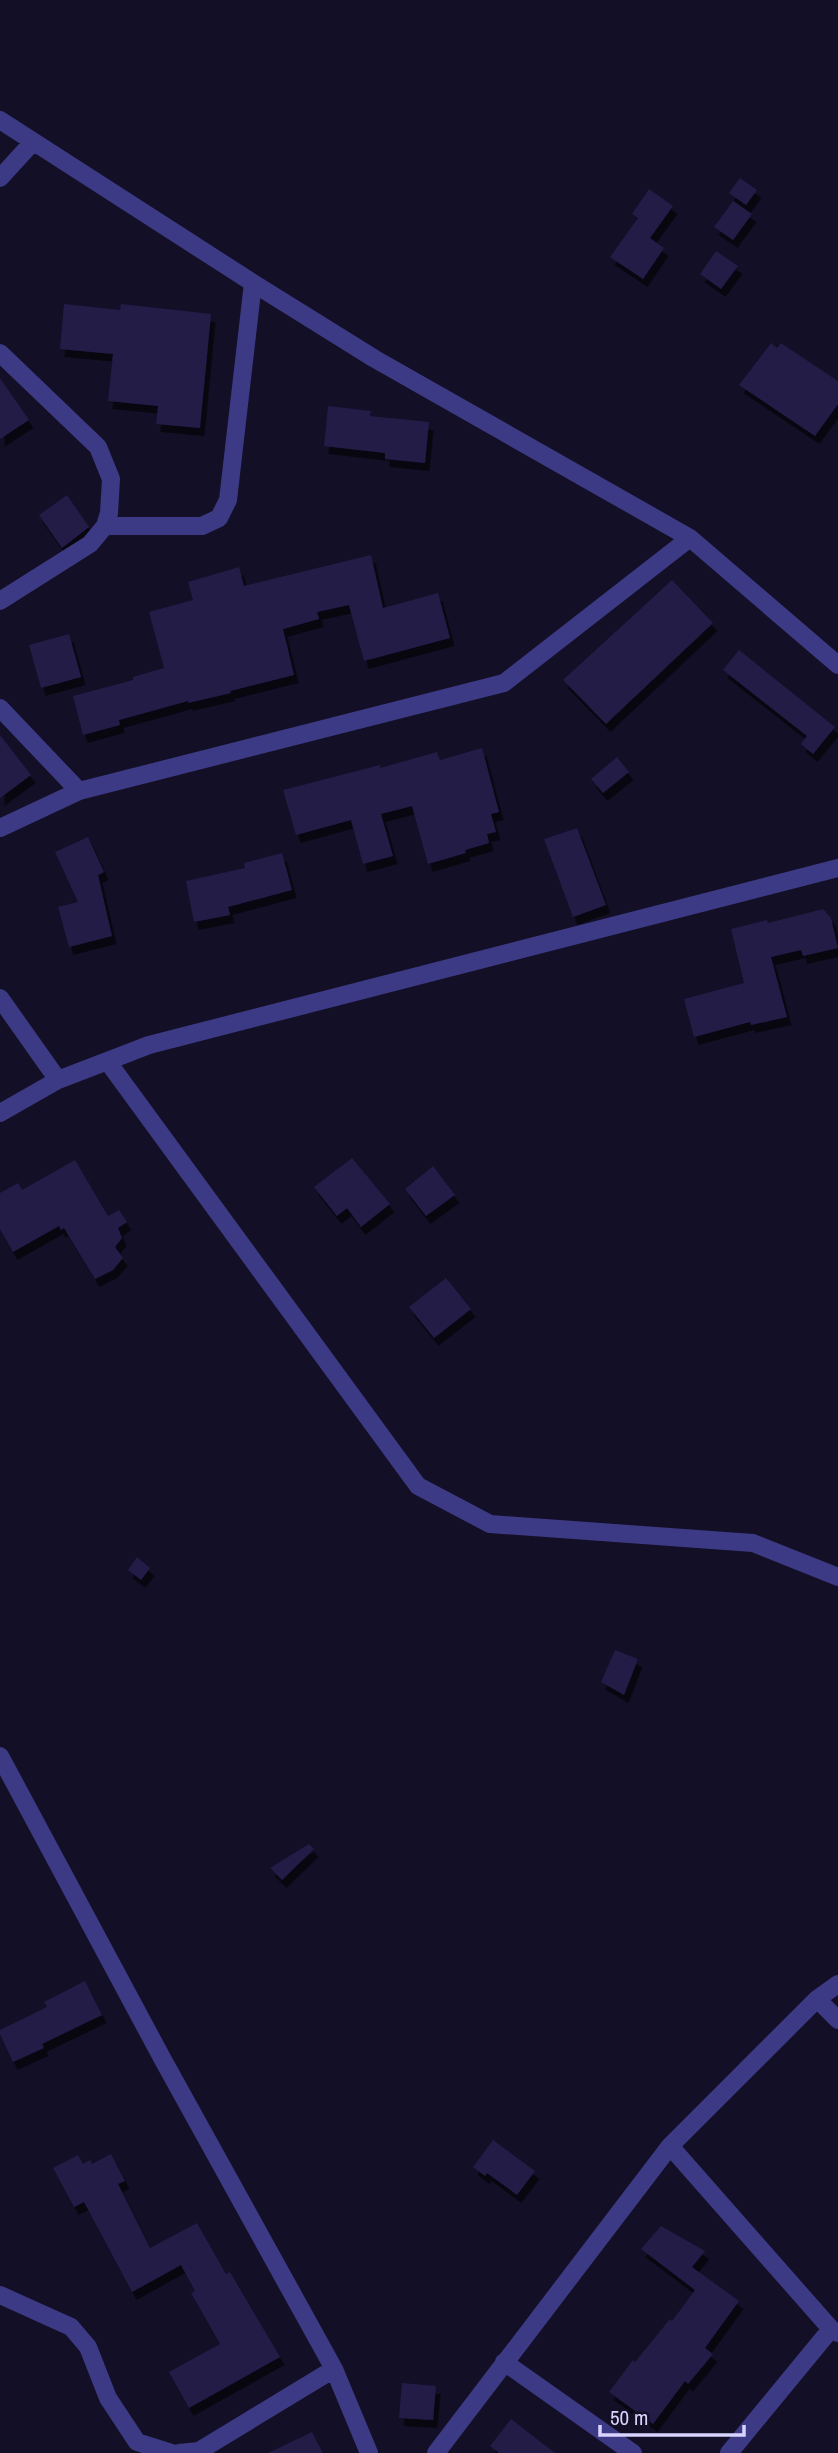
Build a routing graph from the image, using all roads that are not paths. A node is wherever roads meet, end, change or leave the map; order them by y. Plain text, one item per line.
1 (0, 120) edge
2 (32, 143) junction
3 (0, 178) edge
4 (253, 283) junction
5 (0, 353) edge
6 (105, 526) junction
7 (690, 538) junction
8 (0, 601) edge
9 (838, 665) edge
10 (0, 708) edge
11 (79, 791) junction
12 (0, 828) edge
13 (838, 868) edge
14 (0, 998) edge
15 (108, 1062) junction
16 (58, 1080) junction
17 (0, 1113) edge
18 (838, 1577) edge
19 (0, 1756) edge
20 (838, 1984) edge
21 (817, 1999) junction
22 (838, 2020) edge
23 (670, 2146) junction
24 (0, 2295) edge
25 (834, 2331) edge
26 (504, 2362) junction
27 (334, 2369) junction
28 (200, 2452) edge
29 (172, 2453) edge
30 (179, 2453) edge
31 (369, 2453) edge
32 (436, 2453) edge
33 (633, 2453) edge
34 (729, 2453) edge

1 - 2 street
2 - 3 street
2 - 4 street
4 - 6 street
4 - 7 street
5 - 6 street
6 - 8 street
7 - 9 street
7 - 11 street
10 - 11 street
11 - 12 street
13 - 15 street
14 - 16 street
15 - 16 street
15 - 18 street
16 - 17 street
19 - 27 street
20 - 21 street
21 - 22 street
21 - 23 street
23 - 25 street
23 - 26 street
24 - 29 street
25 - 34 street
26 - 32 street
26 - 33 street
27 - 28 street
27 - 31 street
28 - 30 street

